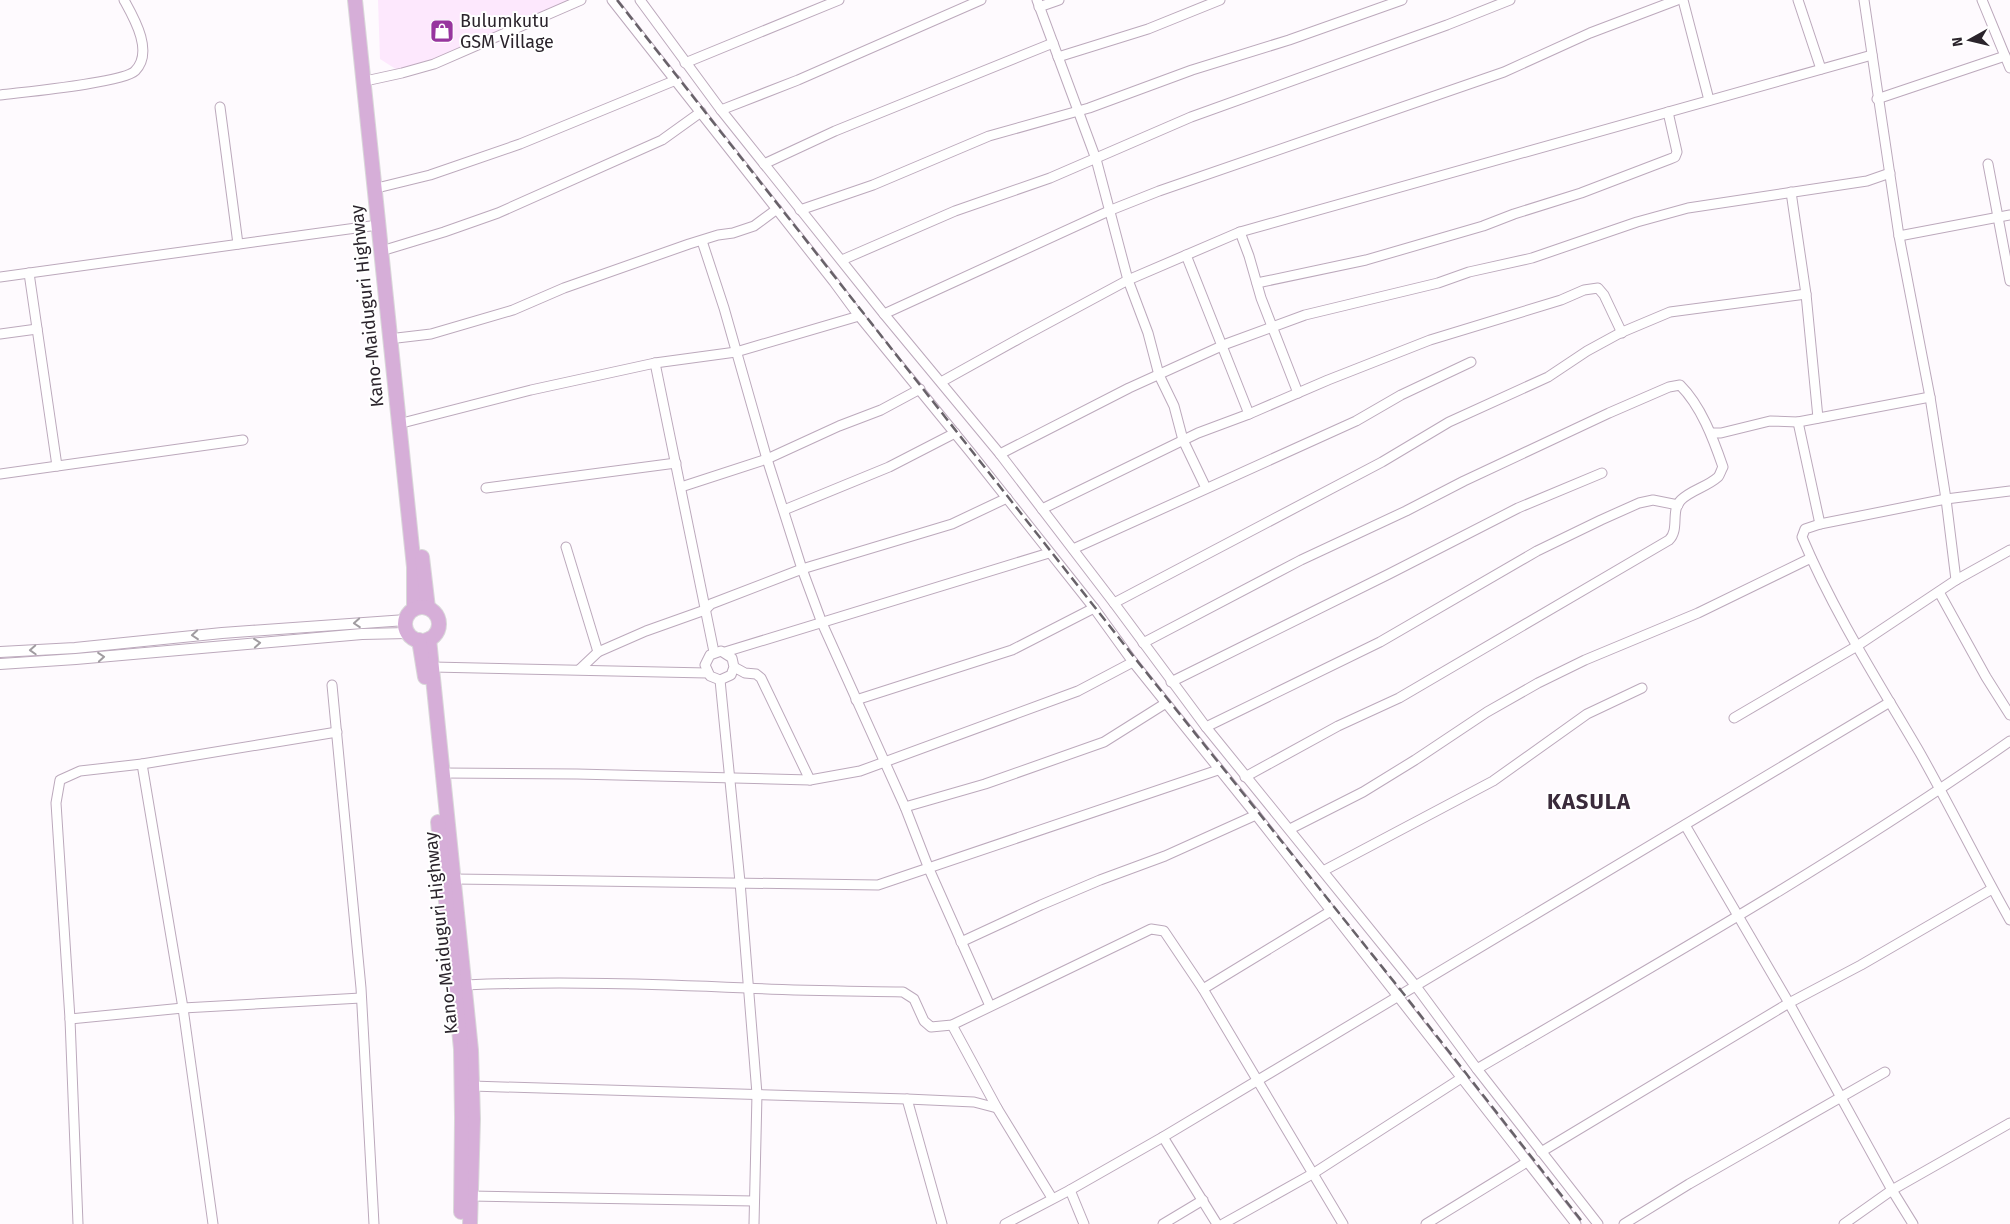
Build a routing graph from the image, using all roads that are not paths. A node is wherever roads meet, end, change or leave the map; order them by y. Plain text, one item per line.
1 (124, 0) edge
2 (355, 0) edge
3 (362, 0) edge
4 (581, 0) edge
5 (612, 0) edge
6 (640, 0) edge
7 (838, 0) edge
8 (981, 0) edge
9 (1059, 0) edge
10 (1220, 0) edge
11 (1402, 0) edge
12 (1510, 0) edge
13 (1677, 0) edge
14 (1683, 0) edge
15 (1798, 0) edge
16 (1864, 0) edge
17 (1982, 0) edge
18 (1038, 4) edge
19 (1053, 43) junction
20 (1872, 55) junction
21 (2005, 56) junction
22 (1058, 58) junction
23 (685, 64) junction
24 (2010, 68) edge
25 (1820, 69) junction
26 (370, 80) junction
27 (676, 80) junction
28 (0, 95) edge
29 (1877, 99) junction
30 (1709, 100) junction
31 (220, 107) dead end
32 (721, 110) junction
33 (1078, 111) junction
34 (701, 112) junction
35 (1668, 112) junction
36 (1096, 159) junction
37 (764, 164) junction
38 (1988, 164) dead end
39 (1890, 173) junction
40 (381, 187) junction
41 (1791, 192) junction
42 (777, 209) junction
43 (800, 210) junction
44 (1111, 210) junction
45 (2010, 215) edge
46 (1999, 218) junction
47 (378, 225) junction
48 (1240, 232) junction
49 (1899, 236) junction
50 (702, 241) junction
51 (238, 244) junction
52 (388, 249) junction
53 (1186, 255) junction
54 (842, 260) junction
55 (29, 273) junction
56 (0, 277) edge
57 (1128, 280) junction
58 (2010, 282) edge
59 (1257, 283) junction
60 (1806, 294) junction
61 (884, 314) junction
62 (859, 316) junction
63 (1273, 326) junction
64 (37, 329) junction
65 (1622, 332) junction
66 (0, 334) edge
67 (397, 338) junction
68 (1223, 346) junction
69 (736, 352) junction
70 (1471, 362) dead end
71 (655, 363) junction
72 (397, 372) junction
73 (1159, 375) junction
74 (941, 382) junction
75 (920, 389) junction
76 (1298, 393) junction
77 (1930, 397) junction
78 (1249, 414) junction
79 (1818, 418) junction
80 (406, 422) junction
81 (1798, 422) junction
82 (955, 433) junction
83 (1711, 433) junction
84 (243, 440) dead end
85 (1183, 440) junction
86 (1000, 454) junction
87 (766, 459) junction
88 (676, 463) junction
89 (57, 466) junction
90 (1602, 473) dead end
91 (0, 474) edge
92 (681, 487) junction
93 (486, 488) dead end
94 (1206, 488) junction
95 (2010, 491) edge
96 (1007, 498) junction
97 (1946, 499) junction
98 (1678, 505) junction
99 (1042, 508) junction
100 (784, 510) junction
101 (1820, 524) junction
102 (566, 547) dead end
103 (1073, 549) junction
104 (2010, 550) edge
105 (1049, 553) junction
106 (1811, 558) junction
107 (802, 569) junction
108 (1956, 580) junction
109 (1939, 592) junction
110 (1114, 603) junction
111 (1094, 608) junction
112 (705, 610) junction
113 (822, 623) junction
114 (417, 625) junction
115 (1143, 643) junction
116 (1857, 646) junction
117 (0, 652) edge
118 (598, 652) junction
119 (714, 652) junction
120 (725, 652) junction
121 (1133, 662) junction
122 (0, 664) edge
123 (433, 667) junction
124 (734, 667) junction
125 (580, 669) junction
126 (707, 673) junction
127 (720, 680) junction
128 (1171, 682) junction
129 (332, 685) dead end
130 (1642, 688) dead end
131 (856, 700) junction
132 (1890, 702) junction
133 (1166, 704) junction
134 (2010, 716) edge
135 (1734, 718) dead end
136 (1206, 727) junction
137 (336, 732) junction
138 (2010, 741) edge
139 (885, 762) junction
140 (142, 764) junction
141 (1218, 770) junction
142 (443, 773) junction
143 (1245, 777) junction
144 (730, 778) junction
145 (810, 780) junction
146 (1941, 790) junction
147 (906, 807) junction
148 (1256, 815) junction
149 (1685, 825) junction
150 (1290, 829) junction
151 (929, 869) junction
152 (1323, 871) junction
153 (454, 879) junction
154 (740, 882) junction
155 (1992, 889) junction
156 (1331, 911) junction
157 (1737, 916) junction
158 (2010, 920) edge
159 (961, 942) junction
160 (465, 985) junction
161 (1415, 985) junction
162 (749, 988) junction
163 (1204, 989) junction
164 (1397, 996) junction
165 (361, 998) junction
166 (1789, 1003) junction
167 (990, 1006) junction
168 (183, 1008) junction
169 (70, 1019) junction
170 (952, 1025) junction
171 (1478, 1069) junction
172 (1885, 1072) dead end
173 (1258, 1078) junction
174 (1463, 1078) junction
175 (472, 1086) junction
176 (756, 1094) junction
177 (1840, 1097) junction
178 (908, 1099) junction
179 (998, 1108) junction
180 (2010, 1123) edge
181 (1163, 1137) junction
182 (1541, 1152) junction
183 (1527, 1162) junction
184 (1314, 1173) junction
185 (1070, 1190) junction
186 (1892, 1190) junction
187 (471, 1196) junction
188 (1052, 1198) junction
189 (1203, 1200) junction
190 (754, 1201) junction
191 (78, 1224) edge
192 (213, 1224) edge
193 (374, 1224) edge
194 (460, 1224) edge
195 (470, 1224) edge
196 (754, 1224) edge
197 (942, 1224) edge
198 (1005, 1224) edge
199 (1084, 1224) edge
200 (1162, 1224) edge
201 (1217, 1224) edge
202 (1223, 1224) edge
203 (1343, 1224) edge
204 (1426, 1224) edge
205 (1576, 1224) edge
206 (1598, 1224) edge
207 (1624, 1224) edge
208 (1844, 1224) edge
209 (1913, 1224) edge

1 - 28 street
2 - 47 highway, Kano-Maiduguri Highway
3 - 26 highway, Kano-Maiduguri Highway
4 - 26 street
5 - 27 street
6 - 23 street
7 - 23 street
8 - 32 street
9 - 18 street
10 - 22 street
11 - 33 street
12 - 36 street
13 - 44 street
14 - 30 street
15 - 25 street
16 - 20 street
17 - 21 street
18 - 19 street
19 - 22 street
19 - 37 street
20 - 25 street
20 - 29 street
21 - 24 street
21 - 29 street
22 - 33 street
23 - 32 street
25 - 30 street
26 - 40 highway, Kano-Maiduguri Highway
27 - 34 street
27 - 40 street
29 - 39 street
30 - 35 street
31 - 51 street
32 - 37 street
33 - 36 street
33 - 43 street
34 - 42 street
34 - 52 street
35 - 48 street
35 - 59 street
36 - 44 street
36 - 54 street
37 - 43 street
38 - 46 street
39 - 41 street
39 - 49 street
40 - 52 highway, Kano-Maiduguri Highway
41 - 60 street
41 - 63 street
42 - 50 street
42 - 62 street
43 - 54 street
44 - 57 street
44 - 61 street
45 - 46 street
46 - 49 street
46 - 58 street
47 - 51 street
47 - 72 highway, Kano-Maiduguri Highway
48 - 53 street
48 - 59 street
49 - 77 street
50 - 67 street
50 - 69 street
51 - 55 street
52 - 67 highway, Kano-Maiduguri Highway
53 - 57 street
53 - 68 street
54 - 61 street
55 - 56 street
55 - 64 street
57 - 73 street
57 - 74 street
59 - 63 street
60 - 65 street
60 - 79 street
61 - 74 street
62 - 69 street
62 - 75 street
63 - 68 street
63 - 76 street
64 - 66 street
64 - 89 street
65 - 76 street
65 - 110 street
67 - 72 highway, Kano-Maiduguri Highway
68 - 73 street
68 - 78 street
69 - 71 street
69 - 87 street
70 - 94 street
71 - 80 street
71 - 88 street
72 - 80 highway, Kano-Maiduguri Highway
72 - 114 highway, Kano-Maiduguri Highway
73 - 85 street
73 - 86 street
74 - 86 street
75 - 82 street
75 - 87 street
76 - 78 street
77 - 79 street
77 - 97 street
78 - 85 street
79 - 81 street
80 - 114 highway, Kano-Maiduguri Highway
81 - 83 street
81 - 101 street
82 - 96 street
82 - 100 street
83 - 98 street
83 - 115 street
84 - 89 street
85 - 94 street
85 - 99 street
86 - 99 street
87 - 92 street
87 - 100 street
88 - 92 street
88 - 93 street
89 - 91 street
90 - 128 street
92 - 112 street
94 - 103 street
95 - 97 street
96 - 105 street
96 - 107 street
97 - 101 street
97 - 108 street
98 - 136 street
98 - 143 street
99 - 103 street
100 - 107 street
101 - 106 street
102 - 118 street
103 - 110 street
104 - 108 street
105 - 111 street
105 - 113 street
106 - 116 street
106 - 150 street
107 - 112 street
107 - 113 street
108 - 109 street
109 - 116 street
109 - 134 street
110 - 115 street
111 - 121 street
111 - 131 street
112 - 118 street
112 - 119 street
113 - 120 street
113 - 131 street
114 -> 117 street
122 -> 114 street
114 - 123 highway, Kano-Maiduguri Highway
114 - 194 highway, Kano-Maiduguri Highway
115 - 128 street
116 - 132 street
116 - 135 street
118 - 125 street
119 - 120 street
119 - 126 street
120 - 124 street
121 - 133 street
121 - 139 street
123 - 125 street
123 - 142 highway, Kano-Maiduguri Highway
124 - 127 street
124 - 145 street
125 - 126 street
126 - 127 street
127 - 144 street
128 - 136 street
129 - 137 street
130 - 152 street
131 - 139 street
132 - 146 street
132 - 149 street
133 - 141 street
133 - 147 street
136 - 143 street
137 - 140 street
137 - 165 street
138 - 146 street
139 - 145 street
139 - 147 street
140 - 168 street
140 - 169 street
141 - 148 street
141 - 151 street
142 - 144 street
142 - 153 highway, Kano-Maiduguri Highway
143 - 150 street
144 - 145 street
144 - 154 street
146 - 155 street
146 - 157 street
147 - 151 street
148 - 156 street
148 - 159 street
149 - 157 street
149 - 161 street
150 - 152 street
151 - 154 street
151 - 159 street
152 - 161 street
153 - 154 street
153 - 160 highway, Kano-Maiduguri Highway
154 - 162 street
155 - 158 street
155 - 166 street
156 - 163 street
156 - 164 street
157 - 166 street
157 - 171 street
159 - 167 street
160 - 162 street
160 - 175 highway, Kano-Maiduguri Highway
161 - 164 street
161 - 171 street
162 - 170 street
162 - 176 street
163 - 167 street
163 - 173 street
164 - 173 street
164 - 174 street
165 - 168 street
165 - 193 street
166 - 177 street
166 - 182 street
167 - 170 street
168 - 169 street
168 - 192 street
169 - 191 street
170 - 179 street
171 - 182 street
172 - 177 street
173 - 181 street
173 - 184 street
174 - 183 street
174 - 184 street
175 - 176 street
175 - 187 highway, Kano-Maiduguri Highway
176 - 178 street
176 - 190 street
177 - 186 street
177 - 207 street
178 - 179 street
178 - 197 street
179 - 188 street
180 - 186 street
181 - 185 street
181 - 189 street
182 - 206 street
183 - 204 street
183 - 205 street
184 - 202 street
184 - 203 street
185 - 188 street
185 - 199 street
186 - 208 street
186 - 209 street
187 - 190 street
187 - 195 highway, Kano-Maiduguri Highway
188 - 198 street
189 - 200 street
189 - 201 street
190 - 196 street

